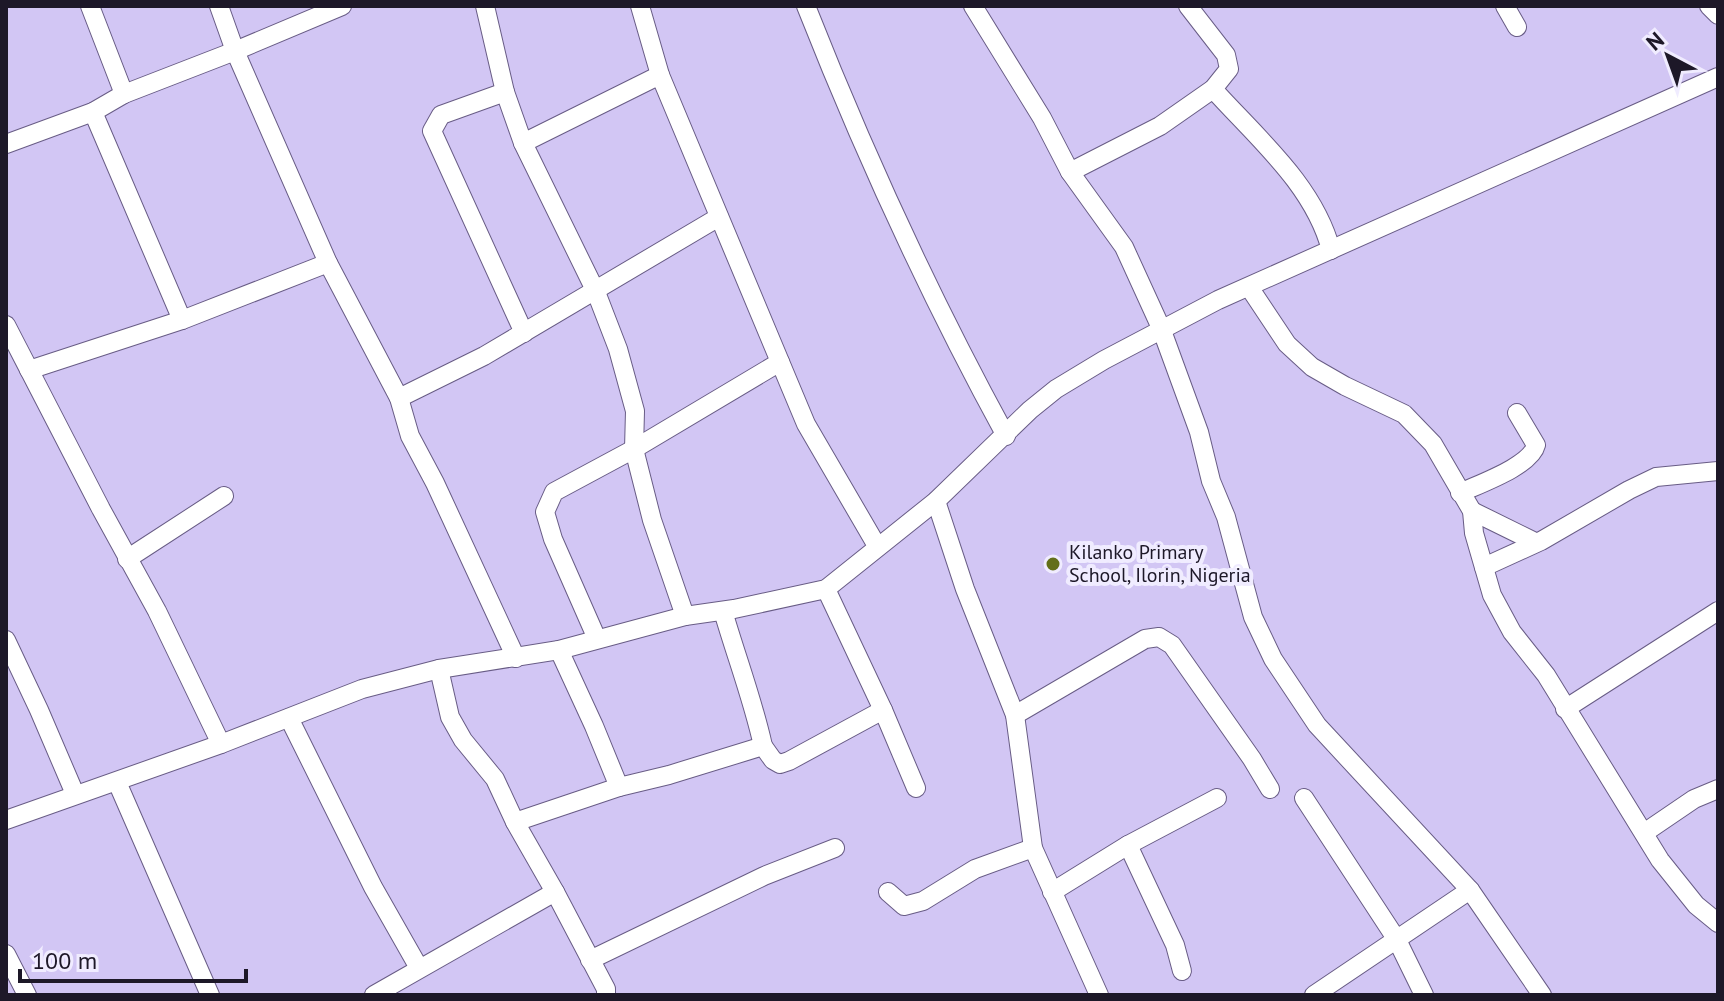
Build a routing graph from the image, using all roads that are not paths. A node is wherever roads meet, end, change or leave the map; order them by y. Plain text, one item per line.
1 (90, 6) edge
2 (219, 6) edge
3 (342, 6) edge
4 (485, 6) edge
5 (640, 6) edge
6 (973, 6) edge
7 (1188, 6) edge
8 (1505, 6) edge
9 (1709, 6) edge
10 (808, 7) edge
11 (1718, 15) edge
12 (1517, 27) dead end
13 (235, 51) junction
14 (660, 75) junction
15 (1718, 77) edge
16 (1213, 89) junction
17 (505, 92) junction
18 (124, 94) junction
19 (93, 112) junction
20 (523, 143) junction
21 (6, 144) edge
22 (1070, 172) junction
23 (719, 217) junction
24 (1331, 250) junction
25 (328, 263) junction
26 (1249, 287) junction
27 (596, 292) junction
28 (182, 320) junction
29 (6, 325) edge
30 (1161, 328) junction
31 (524, 333) junction
32 (780, 362) junction
33 (19, 364) edge
34 (399, 398) junction
35 (1517, 413) dead end
36 (1006, 436) junction
37 (634, 449) junction
38 (1718, 471) edge
39 (1460, 493) junction
40 (224, 496) dead end
41 (936, 501) junction
42 (1472, 511) junction
43 (1535, 542) junction
44 (877, 546) junction
45 (127, 559) junction
46 (1484, 567) junction
47 (826, 589) junction
48 (723, 611) junction
49 (1718, 611) edge
50 (685, 616) junction
51 (597, 639) junction
52 (6, 640) edge
53 (559, 650) junction
54 (516, 658) junction
55 (439, 669) junction
56 (1565, 709) junction
57 (883, 710) junction
58 (1015, 715) junction
59 (289, 718) junction
60 (221, 744) junction
61 (763, 746) junction
62 (117, 782) junction
63 (619, 787) junction
64 (916, 788) dead end
65 (1270, 789) dead end
66 (1718, 789) edge
67 (75, 794) junction
68 (1217, 798) dead end
69 (1304, 798) dead end
70 (6, 820) edge
71 (515, 822) junction
72 (1644, 833) junction
73 (1128, 845) junction
74 (835, 848) dead end
75 (1033, 848) junction
76 (1470, 890) junction
77 (555, 892) junction
78 (888, 892) dead end
79 (1052, 892) junction
80 (1718, 923) edge
81 (1397, 940) junction
82 (6, 954) edge
83 (590, 960) junction
84 (419, 968) junction
85 (1182, 971) dead end
86 (27, 995) edge
87 (210, 995) edge
88 (374, 995) edge
89 (606, 995) edge
90 (1099, 995) edge
91 (1314, 995) edge
92 (1424, 995) edge
93 (1542, 995) edge

1 - 18 street
2 - 13 street
3 - 13 street
4 - 17 street
5 - 14 street
6 - 22 street
7 - 16 street
8 - 12 street
9 - 11 street
10 - 36 street
13 - 18 street
13 - 25 street
14 - 20 street
14 - 23 street
15 - 24 street
16 - 22 street
16 - 24 street
17 - 20 street
17 - 31 street
18 - 19 street
19 - 21 street
19 - 28 street
20 - 27 street
22 - 30 street
23 - 27 street
23 - 32 street
24 - 26 street
25 - 28 street
25 - 34 street
26 - 30 street
26 - 39 street
27 - 31 street
27 - 37 street
28 - 33 street
29 - 33 street
30 - 36 street
30 - 76 street
31 - 34 street
32 - 37 street
32 - 44 street
33 - 45 street
34 - 54 street
35 - 39 street
36 - 41 street
37 - 50 street
37 - 51 street
38 - 43 street
39 - 42 street
40 - 45 street
41 - 44 street
41 - 58 street
42 - 43 street
42 - 46 street
43 - 46 street
44 - 47 street
45 - 60 street
46 - 56 street
47 - 48 street
47 - 57 street
48 - 50 street
48 - 61 street
49 - 56 street
50 - 51 street
51 - 53 street
52 - 67 street
53 - 54 street
53 - 63 street
54 - 55 street
55 - 59 street
55 - 71 street
56 - 72 street
57 - 61 street
57 - 64 street
58 - 65 street
58 - 75 street
59 - 60 street
59 - 84 street
60 - 62 street
61 - 63 street
62 - 67 street
62 - 87 street
63 - 71 street
66 - 72 street
67 - 70 street
68 - 73 street
69 - 81 street
71 - 77 street
72 - 80 street
73 - 79 street
73 - 85 street
74 - 83 street
75 - 78 street
75 - 79 street
76 - 81 street
76 - 93 street
77 - 83 street
77 - 84 street
79 - 90 street
81 - 91 street
81 - 92 street
82 - 86 street
83 - 89 street
84 - 88 street

